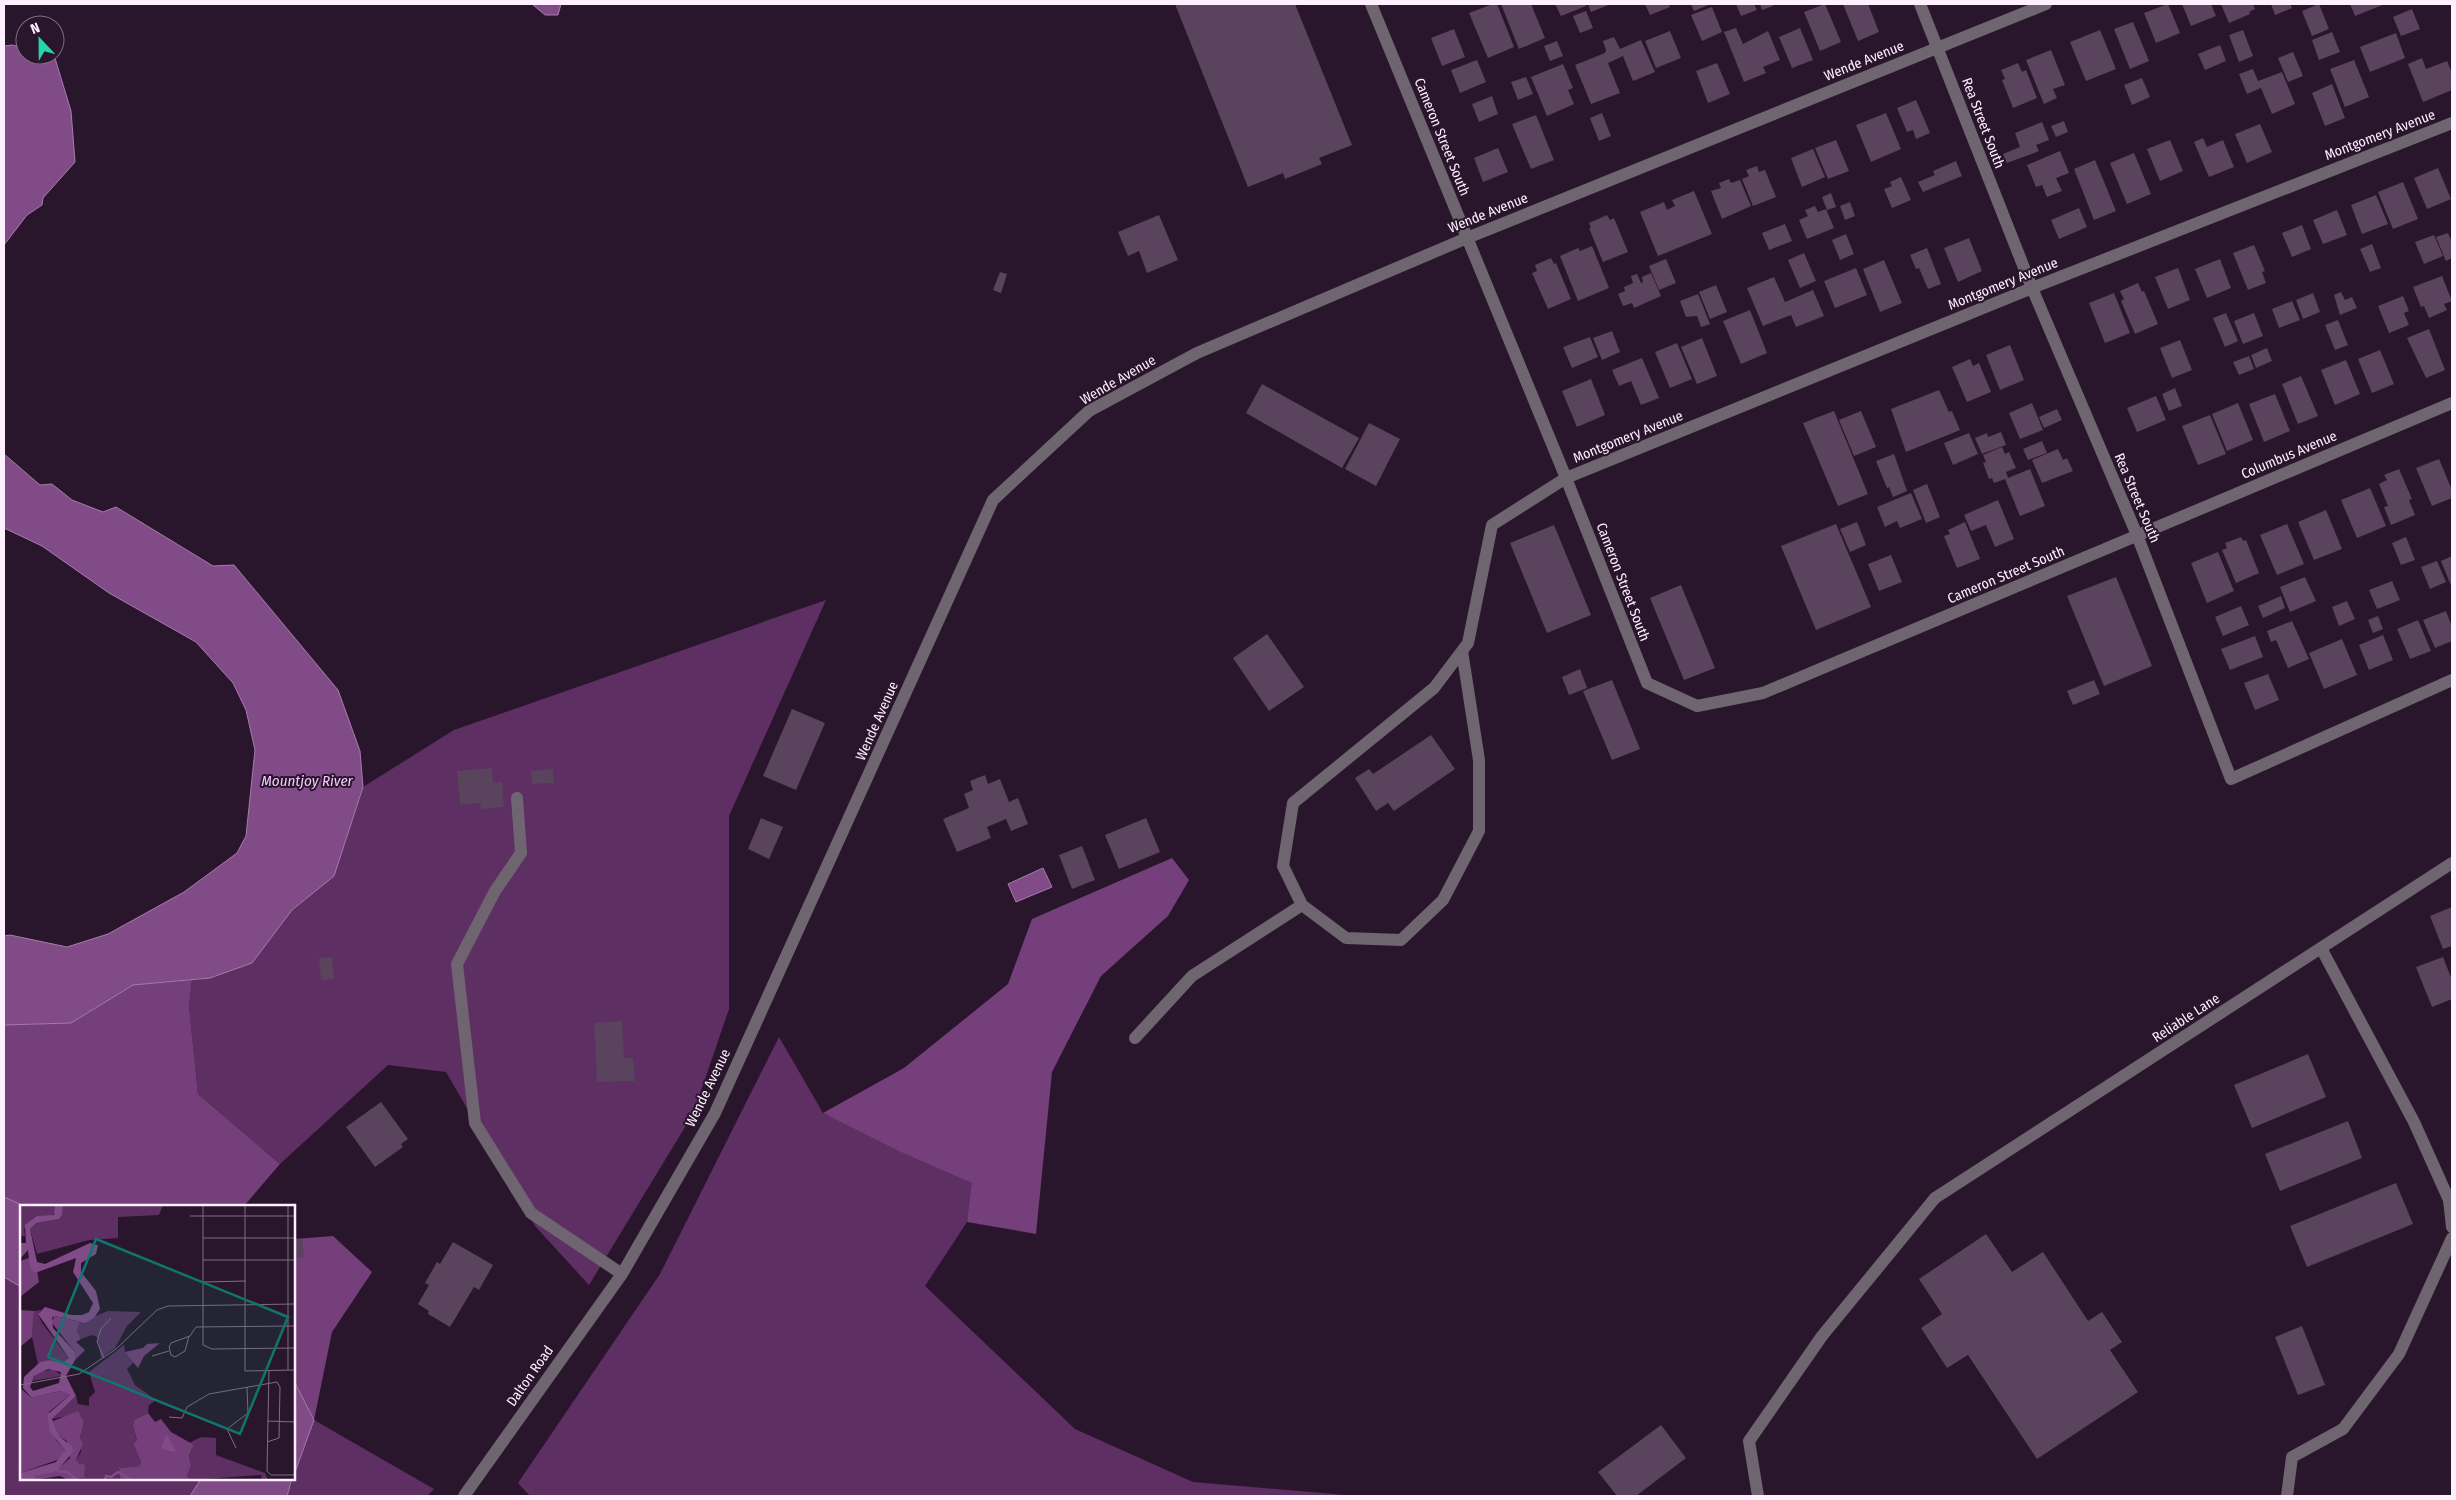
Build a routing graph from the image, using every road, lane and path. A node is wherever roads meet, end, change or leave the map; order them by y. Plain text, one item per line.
1 (1371, 4) edge
2 (1920, 4) edge
3 (2046, 4) edge
4 (1937, 47) junction
5 (2452, 123) edge
6 (1467, 238) junction
7 (2032, 288) junction
8 (2452, 403) edge
9 (1566, 478) junction
10 (2136, 535) junction
11 (1462, 651) junction
12 (2452, 680) edge
13 (516, 798) dead end
14 (2452, 862) edge
15 (1302, 905) junction
16 (2320, 948) junction
17 (1134, 1038) dead end
18 (2452, 1227) edge
19 (2452, 1238) edge
20 (622, 1274) junction
21 (464, 1496) edge
22 (1758, 1496) edge
23 (2287, 1496) edge

1 - 6 street, Cameron Street South
2 - 4 street, Rea Street South
3 - 4 street, Wende Avenue
4 - 6 street, Wende Avenue
4 - 7 street, Rea Street South
5 - 7 street, Montgomery Avenue
6 - 9 street, Cameron Street South
6 - 20 street, Wende Avenue
7 - 9 street, Montgomery Avenue
7 - 10 street, Rea Street South
8 - 10 street, Columbus Avenue
9 - 10 street, Cameron Street South
9 - 11 street, Montgomery Avenue
10 - 12 street, Rea Street South
11 - 15 street
11 - 15 street
13 - 20 street
14 - 16 street, Reliable Lane
15 - 17 street
16 - 18 street
16 - 22 street, Reliable Lane
19 - 23 street
20 - 21 street, Dalton Road

